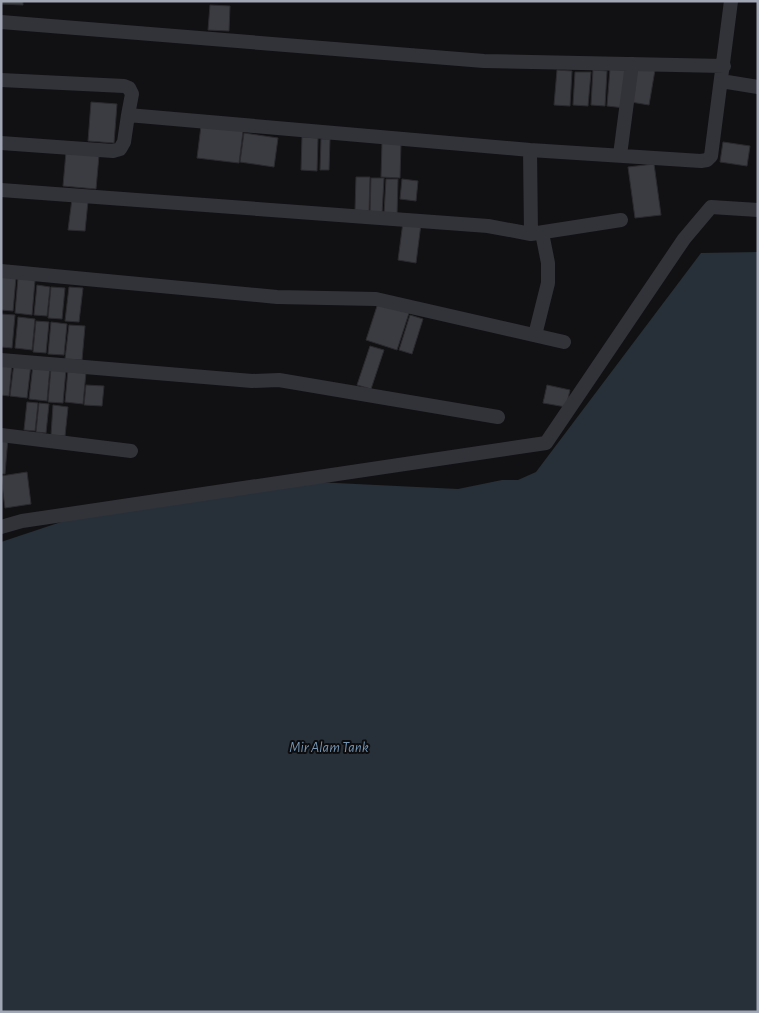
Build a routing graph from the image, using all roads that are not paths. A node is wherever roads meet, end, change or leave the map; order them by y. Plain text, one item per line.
1 (731, 1) edge
2 (1, 22) edge
3 (632, 64) junction
4 (724, 66) junction
5 (1, 80) edge
6 (722, 81) junction
7 (758, 87) edge
8 (128, 115) junction
9 (1, 143) edge
10 (530, 150) junction
11 (620, 155) junction
12 (1, 190) edge
13 (758, 210) edge
14 (621, 220) dead end
15 (536, 233) junction
16 (1, 271) edge
17 (535, 335) junction
18 (564, 342) dead end
19 (1, 360) edge
20 (498, 417) dead end
21 (1, 435) edge
22 (131, 451) dead end
23 (1, 527) edge

1 - 4 street
2 - 3 street
3 - 4 street
3 - 11 street
4 - 6 street
5 - 8 street
6 - 7 street
6 - 11 street
8 - 9 street
8 - 10 street
10 - 11 street
10 - 15 street
12 - 15 street
13 - 23 street
14 - 15 street
15 - 17 street
16 - 17 street
17 - 18 street
19 - 20 street
21 - 22 street

